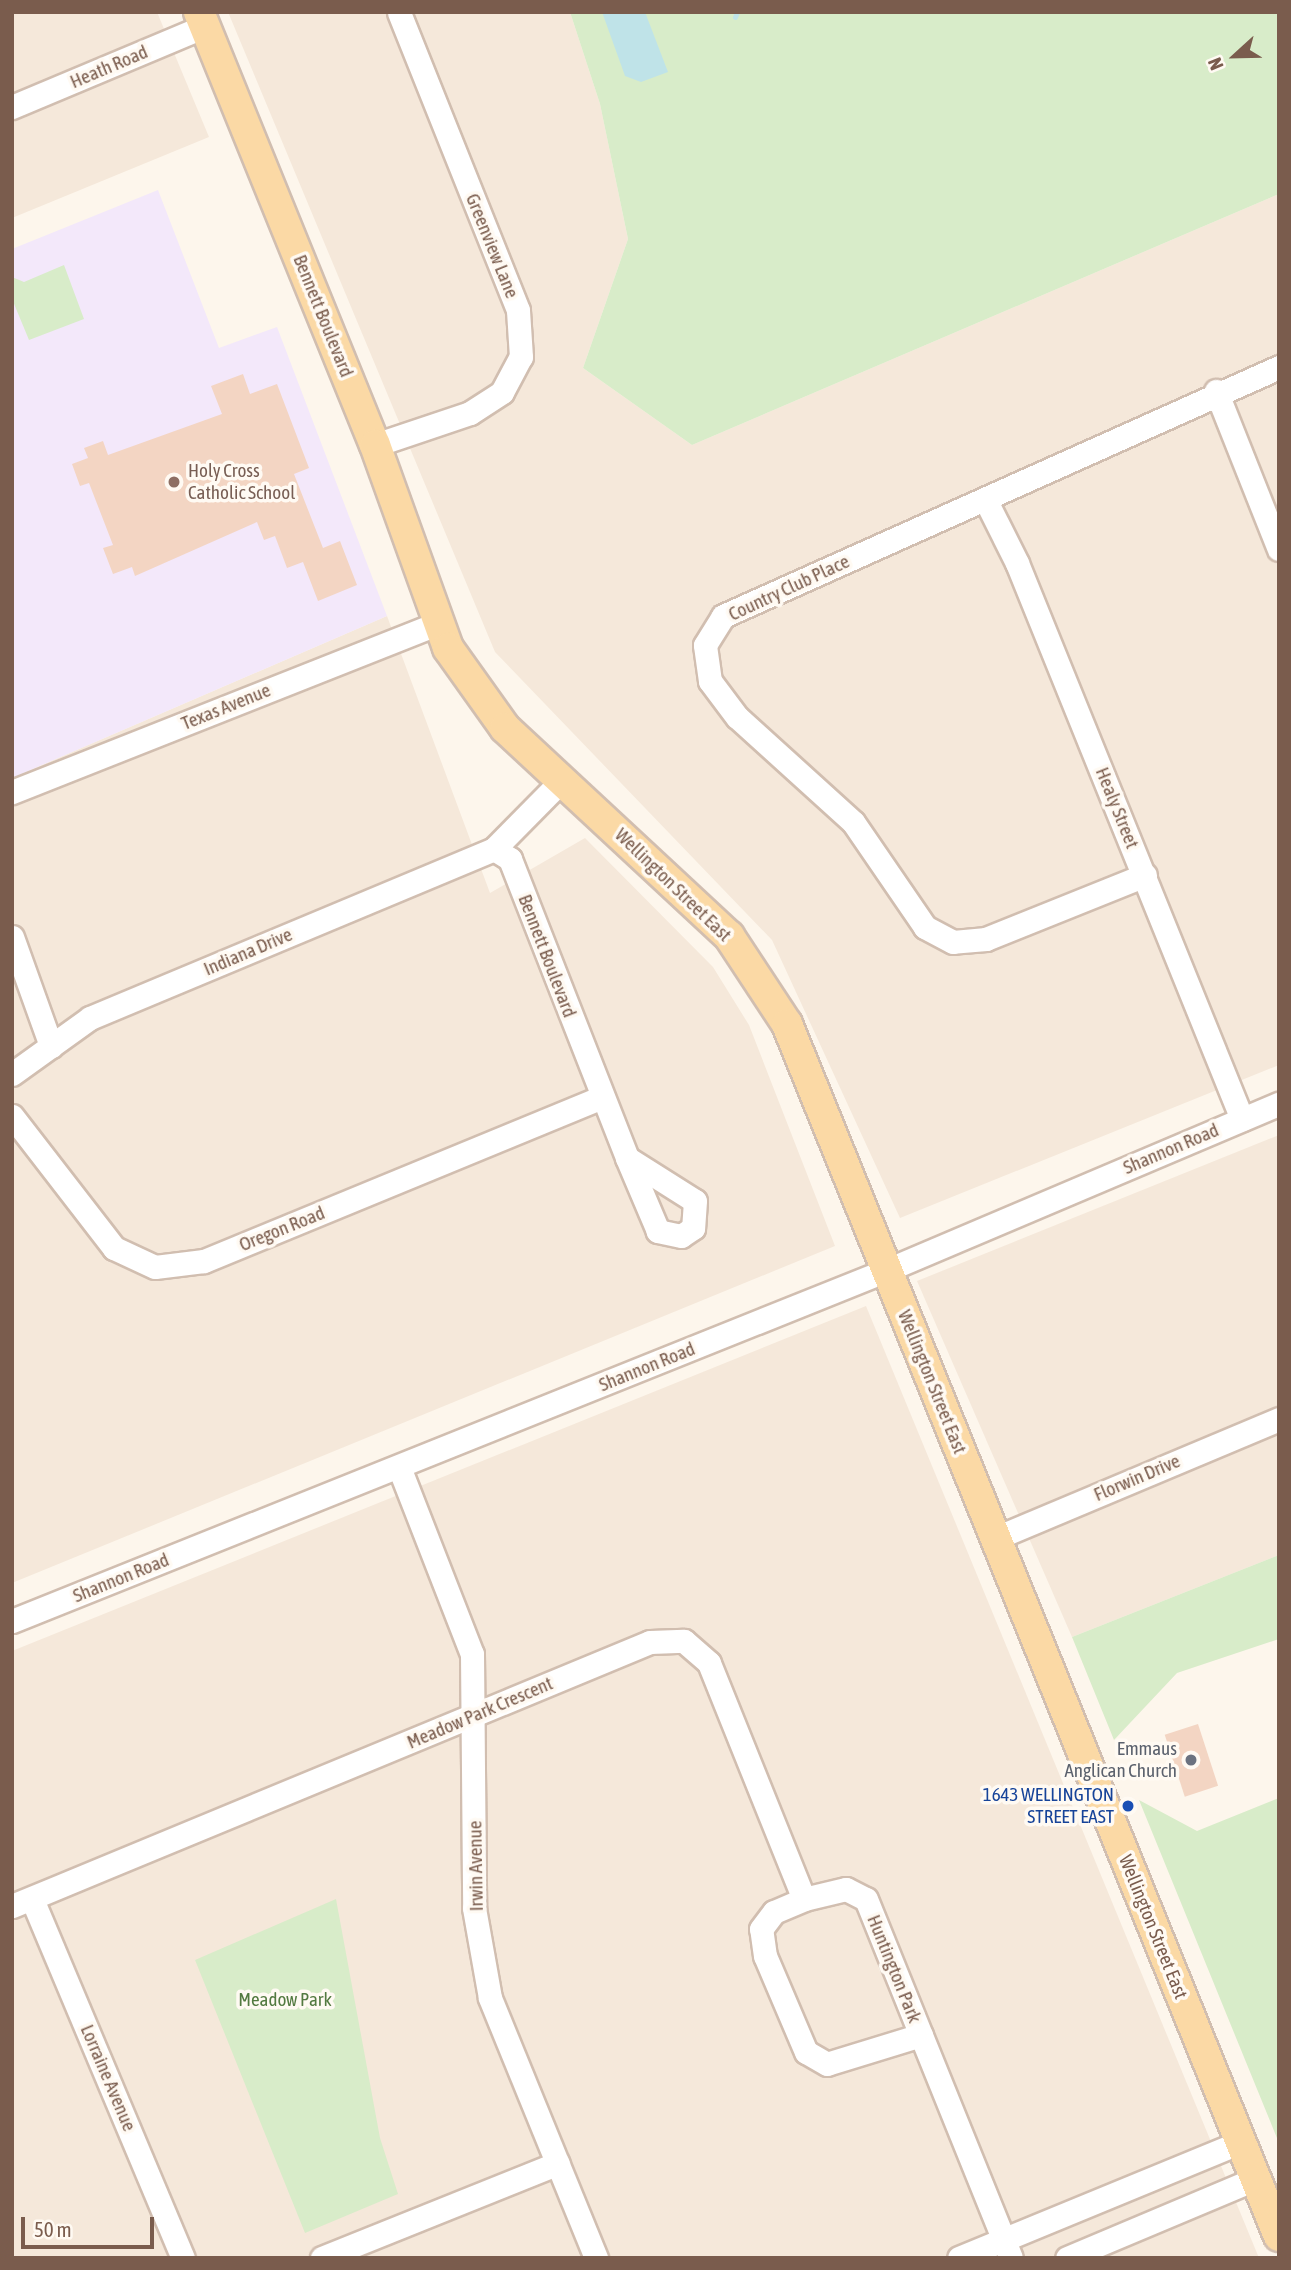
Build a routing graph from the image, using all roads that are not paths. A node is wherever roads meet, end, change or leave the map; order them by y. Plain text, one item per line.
1 (399, 12) edge
2 (202, 19) edge
3 (12, 107) edge
4 (1279, 366) edge
5 (1216, 391) junction
6 (375, 445) junction
7 (985, 500) junction
8 (1279, 549) edge
9 (439, 623) junction
10 (561, 781) junction
11 (12, 792) edge
12 (494, 849) junction
13 (1145, 875) junction
14 (12, 937) edge
15 (51, 1046) junction
16 (12, 1074) edge
17 (602, 1097) junction
18 (1279, 1104) edge
19 (12, 1116) edge
20 (1242, 1119) junction
21 (627, 1158) dead end
22 (887, 1270) junction
23 (1279, 1419) edge
24 (398, 1467) junction
25 (996, 1538) junction
26 (12, 1621) edge
27 (476, 1714) junction
28 (804, 1899) junction
29 (22, 1902) edge
30 (921, 2035) junction
31 (1241, 2142) junction
32 (558, 2163) junction
33 (1255, 2179) junction
34 (1279, 2236) edge
35 (1007, 2248) edge
36 (183, 2258) edge
37 (322, 2258) edge
38 (596, 2258) edge
39 (959, 2258) edge
40 (1067, 2258) edge

1 - 6 street, Greenview Lane
2 - 3 street, Heath Road
2 - 6 main road, Bennett Boulevard
4 - 5 street, Country Club Place
5 - 7 street, Country Club Place
5 - 8 street
6 - 9 main road, Bennett Boulevard
7 - 13 street, Healy Street
7 - 13 street, Country Club Place
9 - 10 main road, Wellington Street East
9 - 11 street, Texas Avenue
10 - 12 street
10 - 22 main road, Wellington Street East
12 - 15 street, Indiana Drive
12 - 17 street, Bennett Boulevard
13 - 20 street, Healy Street
14 - 15 street
15 - 16 street, Indiana Drive
17 - 19 street, Oregon Road
17 - 21 street, Bennett Boulevard
18 - 20 street, Shannon Road
20 - 22 street, Shannon Road
22 - 24 street, Shannon Road
22 - 25 main road, Wellington Street East
23 - 25 street, Florwin Drive
24 - 26 street, Shannon Road
24 - 27 street, Irwin Avenue
25 - 31 main road, Wellington Street East
27 - 28 street, Meadow Park Crescent
27 - 29 street, Meadow Park Crescent
27 - 32 street, Irwin Avenue
28 - 30 street, Huntington Park
28 - 30 street, Huntington Park
29 - 36 street, Lorraine Avenue
30 - 35 street, Huntington Park
31 - 33 main road, Wellington Street East
31 - 35 street
32 - 37 street
32 - 38 street, Irwin Avenue
33 - 34 main road, Wellington Street East
33 - 40 street
35 - 39 street

